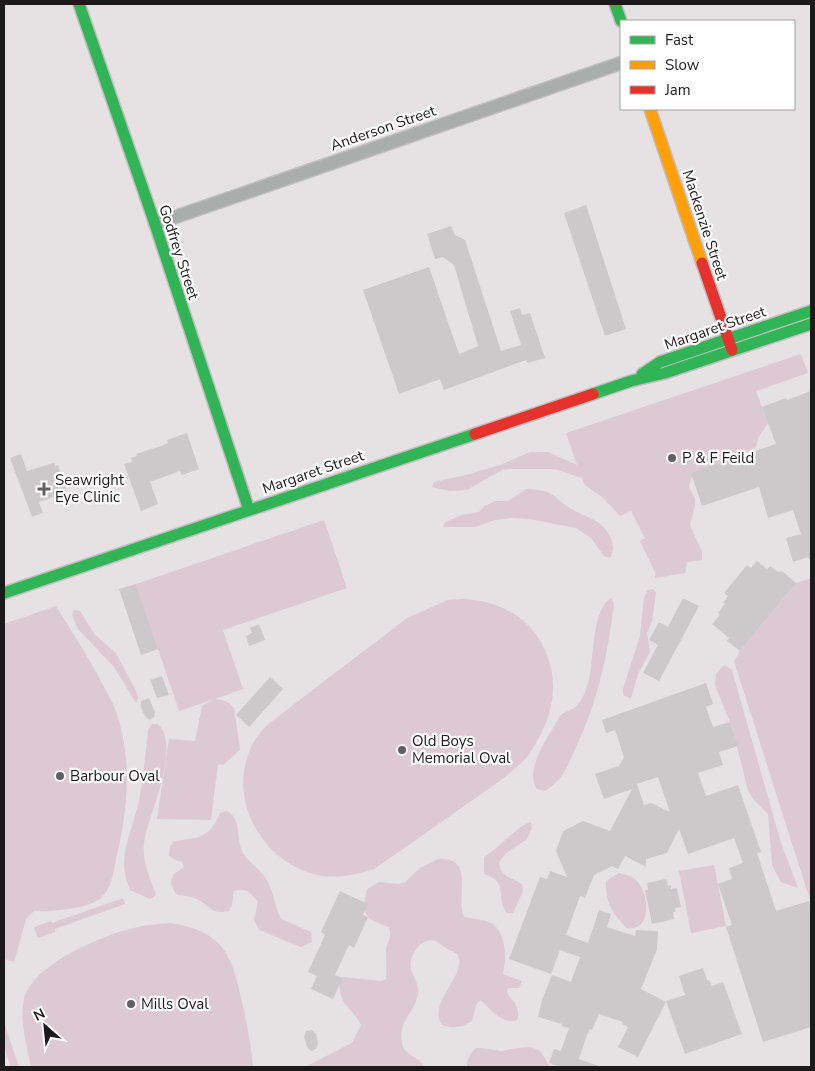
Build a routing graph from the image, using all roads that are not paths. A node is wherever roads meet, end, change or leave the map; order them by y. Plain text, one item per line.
1 (79, 4) edge
2 (616, 4) edge
3 (621, 20) edge
4 (620, 62) edge
5 (650, 110) edge
6 (155, 224) junction
7 (811, 311) edge
8 (811, 324) edge
9 (728, 339) junction
10 (732, 350) junction
11 (631, 381) junction
12 (249, 510) junction
13 (4, 593) edge

1 - 6 street, Godfrey Street
2 - 3 street
4 - 6 street, Anderson Street
5 - 9 street, Mackenzie Street
6 - 12 street, Godfrey Street
7 - 9 street, Margaret Street
8 - 10 street, Margaret Street
9 - 10 street, Mackenzie Street
9 - 11 street, Margaret Street
10 - 11 street, Margaret Street
11 - 12 street, Margaret Street
12 - 13 street, Margaret Street

